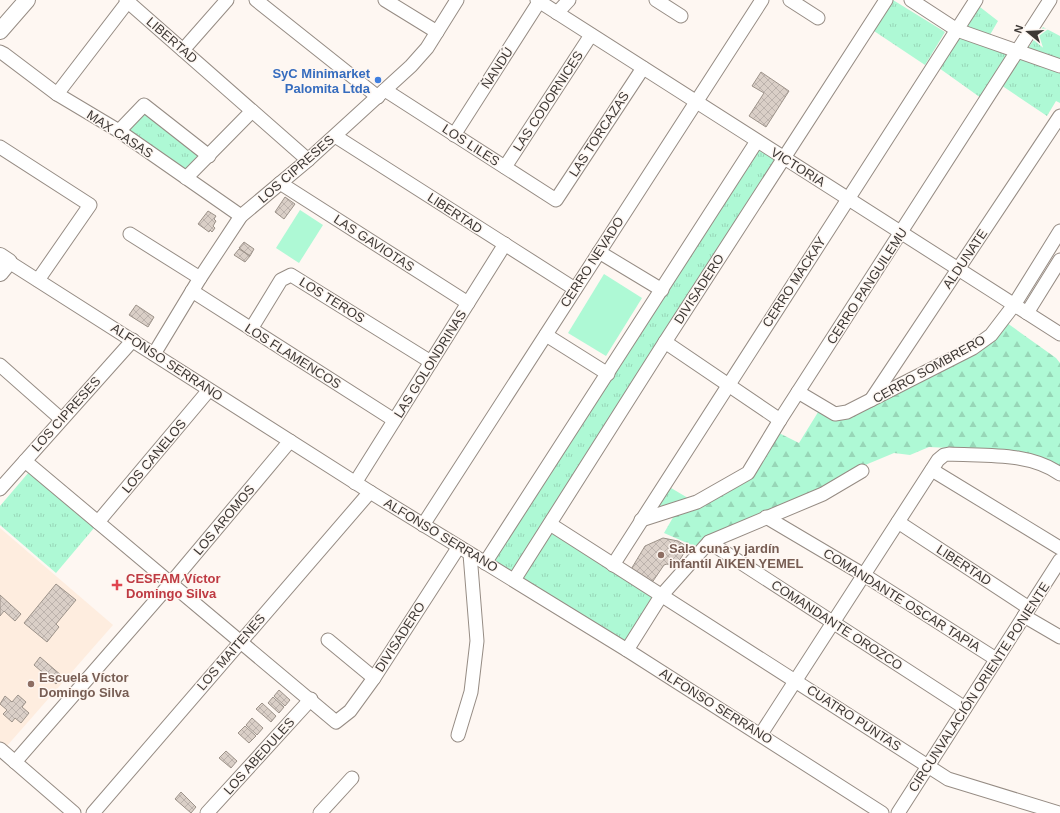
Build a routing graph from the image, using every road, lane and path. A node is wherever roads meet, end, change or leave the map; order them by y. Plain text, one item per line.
1 (27, 0) edge
2 (228, 0) edge
3 (256, 0) edge
4 (385, 0) edge
5 (457, 0) edge
6 (569, 0) edge
7 (656, 0) edge
8 (762, 0) edge
9 (790, 0) edge
10 (886, 0) edge
11 (911, 0) edge
12 (976, 0) edge
13 (1050, 0) edge
14 (128, 1) edge
15 (538, 1) edge
16 (557, 13) junction
17 (681, 16) dead end
18 (818, 18) dead end
19 (0, 30) edge
20 (956, 30) junction
21 (437, 32) junction
22 (591, 35) junction
23 (183, 50) junction
24 (1017, 51) junction
25 (0, 52) edge
26 (1060, 66) edge
27 (643, 68) junction
28 (382, 93) junction
29 (57, 94) junction
30 (695, 102) junction
31 (252, 111) junction
32 (1060, 116) edge
33 (119, 131) junction
34 (454, 135) junction
35 (335, 136) junction
36 (757, 142) junction
37 (0, 147) edge
38 (208, 156) junction
39 (784, 159) junction
40 (308, 160) junction
41 (505, 167) junction
42 (186, 178) junction
43 (280, 183) junction
44 (848, 199) junction
45 (556, 200) joint
46 (241, 216) junction
47 (1060, 231) edge
48 (902, 233) junction
49 (130, 234) dead end
50 (505, 244) junction
51 (599, 252) junction
52 (1060, 260) edge
53 (3, 264) edge
54 (958, 269) junction
55 (200, 278) junction
56 (38, 280) junction
57 (575, 289) junction
58 (662, 290) junction
59 (192, 291) junction
60 (468, 304) junction
61 (1014, 305) junction
62 (1027, 313) junction
63 (251, 329) junction
64 (1060, 334) edge
65 (546, 335) junction
66 (133, 340) junction
67 (665, 342) junction
68 (154, 354) junction
69 (431, 362) junction
70 (0, 365) edge
71 (608, 374) junction
72 (728, 385) junction
73 (209, 390) junction
74 (798, 392) junction
75 (870, 401) junction
76 (61, 419) junction
77 (394, 420) junction
78 (780, 420) junction
79 (290, 441) junction
80 (25, 461) junction
81 (932, 470) junction
82 (862, 471) dead end
83 (1060, 474) edge
84 (355, 483) junction
85 (0, 489) edge
86 (370, 492) junction
87 (766, 517) junction
88 (641, 520) junction
89 (98, 522) junction
90 (898, 522) junction
91 (550, 524) junction
92 (423, 525) junction
93 (709, 542) junction
94 (458, 548) junction
95 (1060, 548) edge
96 (470, 554) junction
97 (1060, 560) edge
98 (485, 563) junction
99 (613, 565) junction
100 (1056, 574) edge
101 (864, 575) junction
102 (514, 580) junction
103 (171, 583) junction
104 (661, 596) junction
105 (1027, 612) junction
106 (833, 621) junction
107 (1060, 637) edge
108 (240, 640) junction
109 (328, 640) dead end
110 (627, 650) junction
111 (996, 659) junction
112 (374, 678) junction
113 (796, 680) junction
114 (311, 699) junction
115 (965, 708) junction
116 (761, 734) junction
117 (458, 735) dead end
118 (0, 749) edge
119 (15, 762) junction
120 (928, 766) junction
121 (352, 778) dead end
122 (74, 813) edge
123 (93, 813) edge
124 (207, 813) edge
125 (320, 813) edge
126 (882, 813) edge
127 (898, 813) edge
128 (1059, 813) edge

1 - 19 main road
2 - 23 street
3 - 28 street, LOS LILES
4 - 21 street
5 - 21 street, LOS CIPRESES
6 - 16 street
7 - 17 street
8 - 30 street, CERRO NEVADO
9 - 18 street
10 - 39 street, DIVISADERO
11 - 20 street
12 - 20 street, CERRO MACKAY
13 - 24 street, CERRO PANGUILEMU
14 - 23 street, LIBERTAD
14 - 29 street
15 - 16 street, VICTORIA
15 - 34 street, ÑANDÚ
16 - 22 street, VICTORIA
20 - 24 street
20 - 44 street, CERRO MACKAY
21 - 28 street, LOS CIPRESES
22 - 27 street, VICTORIA
22 - 41 street, LAS CODORNICES
23 - 31 street, LIBERTAD
24 - 26 street
24 - 48 street, CERRO PANGUILEMU
25 - 29 street, MAX CASAS
27 - 30 street, VICTORIA
27 - 45 street, LAS TORCAZAS
28 - 34 street, LOS LILES
28 - 35 street, LOS CIPRESES
29 - 33 street, MAX CASAS
30 - 36 street, VICTORIA
30 - 51 street, CERRO NEVADO
31 - 38 street
31 - 40 street, LIBERTAD
32 - 54 street, ALDUNATE
33 - 38 street
33 - 42 street, MAX CASAS
34 - 41 street, LOS LILES
35 - 40 street, LOS CIPRESES
35 - 50 street, LIBERTAD
36 - 39 street, VICTORIA
36 - 58 street
37 - 56 street
38 - 42 street
39 - 44 street, VICTORIA
39 - 67 street, DIVISADERO
40 - 43 street, LOS CIPRESES
41 - 45 street, LOS LILES
42 - 46 street, MAX CASAS
43 - 46 street, LOS CIPRESES
43 - 60 street, LAS GAVIOTAS
44 - 48 street, VICTORIA
44 - 72 street, CERRO MACKAY
46 - 55 street, LOS CIPRESES
47 - 61 street, CERRO SOMBRERO
48 - 54 street, VICTORIA
48 - 74 street, CERRO PANGUILEMU
49 - 55 street
50 - 57 street, LIBERTAD
50 - 60 street, LAS GOLONDRINAS
51 - 57 street, CERRO NEVADO
51 - 58 street
52 - 62 street
53 - 56 street, ALFONSO SERRANO
54 - 61 street, VICTORIA
54 - 75 street, ALDUNATE
55 - 59 street, LOS CIPRESES
56 - 66 street, ALFONSO SERRANO
57 - 65 street, CERRO NEVADO
58 - 71 street
59 - 63 street, LOS FLAMENCOS
59 - 68 street, LOS CIPRESES
60 - 69 street, LAS GOLONDRINAS
61 - 62 street, VICTORIA
61 - 75 street, CERRO SOMBRERO
62 - 64 street, VICTORIA
63 - 69 street, LOS TEROS
63 - 77 street, LOS FLAMENCOS
65 - 71 street
65 - 92 street, CERRO NEVADO
66 - 68 street, ALFONSO SERRANO
66 - 76 street, LOS CIPRESES
67 - 72 street
67 - 91 street, DIVISADERO
68 - 73 street, ALFONSO SERRANO
69 - 77 street, LAS GOLONDRINAS
70 - 76 street
71 - 98 street
72 - 78 street
72 - 88 street, CERRO MACKAY
73 - 79 street, ALFONSO SERRANO
73 - 89 street, LOS CANELOS
74 - 75 street, CERRO SOMBRERO
74 - 78 street, CERRO PANGUILEMU
76 - 80 street, LOS CIPRESES
77 - 84 street, LAS GOLONDRINAS
78 - 88 street, CERRO PANGUILEMU
79 - 84 street, ALFONSO SERRANO
79 - 103 street, LOS AROMOS
80 - 85 street, LOS CIPRESES
80 - 89 street
81 - 83 street
81 - 90 street
81 - 95 street
82 - 87 street
84 - 86 street, ALFONSO SERRANO
86 - 92 street, ALFONSO SERRANO
86 - 108 street, LOS MAITENES
87 - 93 street
87 - 101 street, COMANDANTE OSCAR TAPIA
88 - 99 street, CERRO MACKAY
89 - 103 street
90 - 101 street
90 - 105 street, LIBERTAD
91 - 99 street, CUATRO PUNTAS
91 - 102 street, DIVISADERO
92 - 94 street, ALFONSO SERRANO
93 - 104 street
93 - 106 street, COMANDANTE OROZCO
94 - 96 street, ALFONSO SERRANO
94 - 112 street, DIVISADERO
96 - 98 street, ALFONSO SERRANO
96 - 117 street
97 - 100 street, CIRCUNVALACIÓN ORIENTE PONIENTE
98 - 102 street, ALFONSO SERRANO
99 - 104 street, CUATRO PUNTAS
100 - 105 street, CIRCUNVALACIÓN ORIENTE PONIENTE
101 - 106 street
101 - 111 street, COMANDANTE OSCAR TAPIA
102 - 110 street, ALFONSO SERRANO
103 - 108 street
103 - 119 street, LOS AROMOS
104 - 110 street
104 - 113 street, CUATRO PUNTAS
105 - 107 street, LIBERTAD
105 - 111 street, CIRCUNVALACIÓN ORIENTE PONIENTE
106 - 113 street
106 - 115 street, COMANDANTE OROZCO
108 - 114 street
108 - 123 street, LOS MAITENES
109 - 112 street
110 - 116 street, ALFONSO SERRANO
111 - 115 street, CIRCUNVALACIÓN ORIENTE PONIENTE
112 - 114 street, DIVISADERO
113 - 116 street
113 - 120 street, CUATRO PUNTAS
114 - 124 street, LOS ABEDULES
115 - 120 street, CIRCUNVALACIÓN ORIENTE PONIENTE
116 - 126 street, ALFONSO SERRANO
118 - 119 street
119 - 122 street
120 - 127 street, CIRCUNVALACIÓN ORIENTE PONIENTE
120 - 128 street, CUATRO PUNTAS
121 - 125 street

